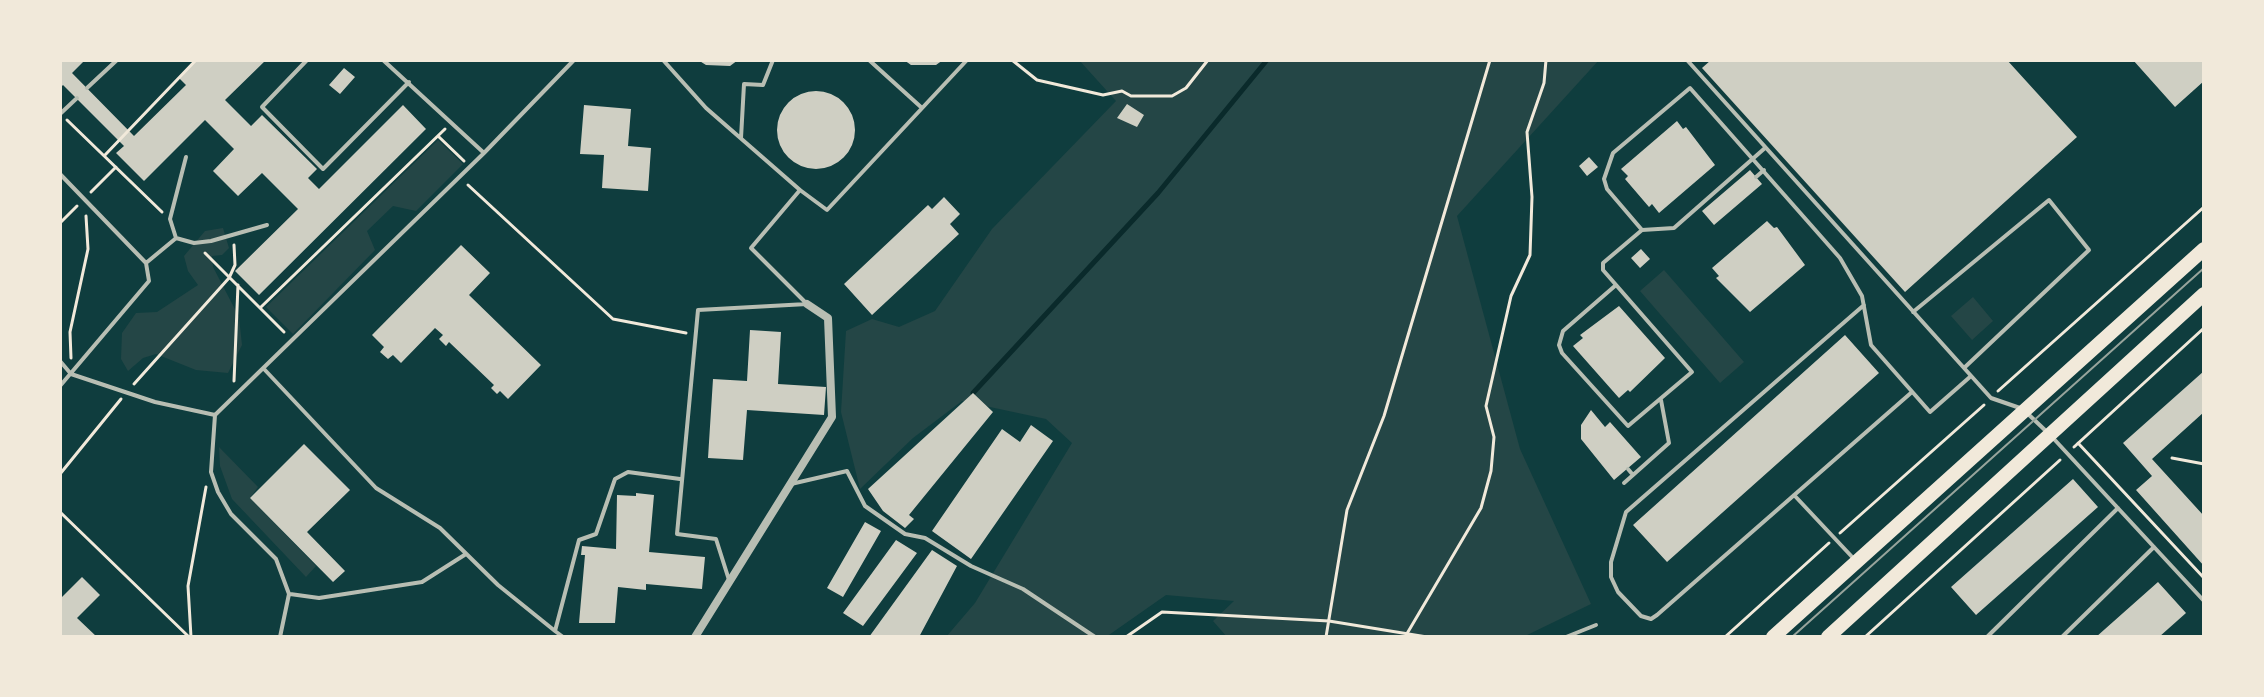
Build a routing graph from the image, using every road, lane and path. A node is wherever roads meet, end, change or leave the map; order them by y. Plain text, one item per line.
1 (117, 60) edge
2 (196, 60) edge
3 (307, 60) edge
4 (383, 60) edge
5 (574, 60) edge
6 (663, 60) edge
7 (773, 60) edge
8 (869, 60) edge
9 (967, 60) edge
10 (1012, 60) edge
11 (1208, 60) edge
12 (1490, 60) edge
13 (1546, 60) edge
14 (1687, 60) edge
15 (409, 82) junction
16 (87, 88) dead end
17 (77, 98) dead end
18 (922, 108) junction
19 (60, 114) edge
20 (741, 138) junction
21 (1766, 148) junction
22 (484, 153) junction
23 (105, 155) dead end
24 (186, 157) dead end
25 (1754, 158) junction
26 (469, 165) junction
27 (1764, 170) junction
28 (60, 174) edge
29 (459, 176) junction
30 (1756, 177) dead end
31 (800, 190) junction
32 (84, 199) junction
33 (2204, 207) edge
34 (267, 225) dead end
35 (1642, 230) junction
36 (234, 237) junction
37 (176, 238) junction
38 (2204, 249) edge
39 (146, 263) junction
40 (238, 285) dead end
41 (1616, 285) junction
42 (2204, 294) edge
43 (807, 304) junction
44 (1864, 305) junction
45 (261, 307) dead end
46 (1913, 312) junction
47 (2204, 328) edge
48 (694, 334) junction
49 (60, 361) edge
50 (1964, 368) junction
51 (264, 369) junction
52 (71, 374) junction
53 (1971, 376) junction
54 (60, 386) edge
55 (1912, 392) junction
56 (127, 393) junction
57 (233, 397) junction
58 (1991, 398) junction
59 (1661, 400) junction
60 (2023, 409) junction
61 (215, 415) junction
62 (2050, 435) junction
63 (2078, 443) junction
64 (2068, 453) junction
65 (2172, 458) dead end
66 (2204, 464) edge
67 (1628, 469) dead end
68 (211, 472) junction
69 (60, 474) edge
70 (1633, 475) junction
71 (680, 479) junction
72 (1624, 483) dead end
73 (789, 484) junction
74 (1794, 495) junction
75 (2118, 508) junction
76 (60, 512) edge
77 (1835, 538) junction
78 (2154, 547) junction
79 (466, 554) junction
80 (1855, 560) junction
81 (2204, 578) edge
82 (730, 583) junction
83 (289, 594) junction
84 (2204, 601) edge
85 (1329, 621) junction
86 (1596, 625) dead end
87 (555, 631) junction
88 (1407, 635) edge
89 (190, 637) edge
90 (280, 637) edge
91 (563, 637) edge
92 (695, 637) edge
93 (1095, 637) edge
94 (1126, 637) edge
95 (1326, 637) edge
96 (1426, 637) edge
97 (1566, 637) edge
98 (1725, 637) edge
99 (1773, 637) edge
100 (1828, 637) edge
101 (1865, 637) edge
102 (1987, 637) edge
103 (2062, 637) edge

1 - 16 lane
2 - 23 path
3 - 15 lane
4 - 15 lane
5 - 22 lane
6 - 20 lane
7 - 20 lane
8 - 18 lane
9 - 18 lane
10 - 11 path
12 - 85 path
13 - 88 path
14 - 21 lane
15 - 22 lane
17 - 19 lane
18 - 31 lane
20 - 31 lane
21 - 25 lane
21 - 46 lane
22 - 26 lane
24 - 37 lane
25 - 27 lane
25 - 35 lane
25 - 35 lane
26 - 29 lane
26 - 45 path
27 - 30 lane
27 - 44 lane
28 - 32 lane
29 - 48 path
29 - 51 lane
31 - 43 lane
32 - 39 lane
32 - 52 path
33 - 58 path
34 - 36 lane
35 - 41 lane
36 - 37 lane
36 - 56 path
37 - 39 lane
38 - 60 highway
39 - 52 lane
40 - 57 path
41 - 59 lane
41 - 59 lane
42 - 62 highway
43 - 48 lane
43 - 73 street
44 - 55 lane
44 - 74 lane
46 - 50 lane
46 - 50 lane
47 - 63 path
48 - 71 lane
49 - 52 lane
50 - 53 lane
51 - 57 lane
51 - 79 lane
52 - 54 lane
52 - 56 lane
53 - 55 lane
53 - 58 lane
55 - 74 lane
56 - 61 lane
56 - 69 path
57 - 61 lane
58 - 60 lane
58 - 77 path
59 - 70 lane
60 - 62 lane
60 - 80 highway
61 - 68 lane
62 - 64 lane
62 - 100 highway
63 - 64 path
63 - 81 path
64 - 75 lane
64 - 101 path
65 - 66 path
67 - 70 lane
68 - 83 lane
68 - 89 path
70 - 72 lane
71 - 82 lane
71 - 87 lane
73 - 82 street
73 - 93 lane
74 - 77 lane
75 - 78 lane
75 - 102 lane
76 - 89 path
77 - 80 lane
77 - 98 path
78 - 84 lane
78 - 103 lane
79 - 83 lane
79 - 87 lane
80 - 99 highway
82 - 92 street
83 - 90 lane
85 - 88 path
85 - 94 path
85 - 95 path
86 - 97 lane
87 - 91 lane
88 - 96 path

